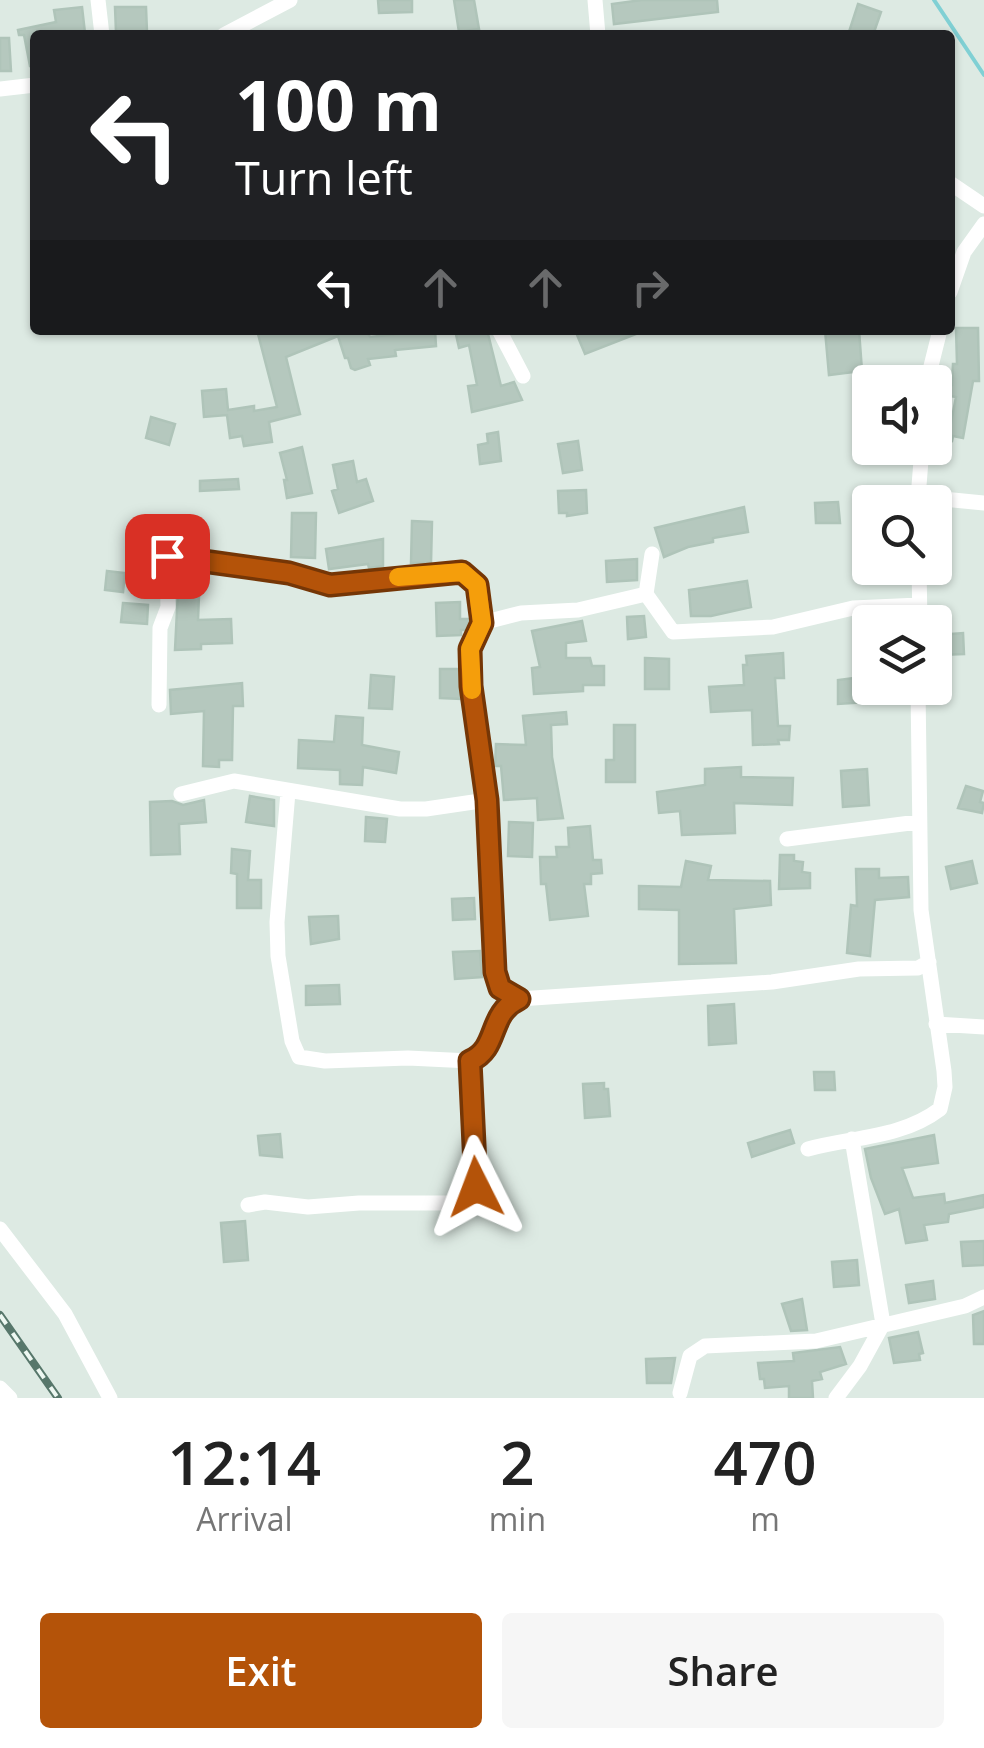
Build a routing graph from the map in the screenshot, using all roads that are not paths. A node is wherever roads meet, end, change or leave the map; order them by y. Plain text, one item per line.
1 (98, 0) edge
2 (290, 0) edge
3 (595, 0) edge
4 (101, 30) edge
5 (233, 30) edge
6 (598, 30) edge
7 (30, 86) edge
8 (0, 89) edge
9 (955, 186) edge
10 (984, 206) edge
11 (984, 224) edge
12 (955, 278) edge
13 (501, 335) edge
14 (939, 335) edge
15 (932, 365) edge
16 (522, 376) dead end
17 (952, 500) edge
18 (984, 503) edge
19 (652, 554) dead end
20 (919, 585) edge
21 (646, 594) junction
22 (919, 605) edge
23 (852, 608) edge
24 (482, 623) junction
25 (158, 705) dead end
26 (918, 705) edge
27 (288, 792) junction
28 (181, 794) dead end
29 (487, 800) junction
30 (918, 822) junction
31 (788, 839) dead end
32 (929, 962) junction
33 (519, 999) junction
34 (936, 1024) junction
35 (980, 1032) edge
36 (470, 1061) junction
37 (852, 1139) junction
38 (808, 1148) dead end
39 (248, 1205) dead end
40 (0, 1229) edge
41 (984, 1298) edge
42 (883, 1324) junction
43 (0, 1388) edge
44 (680, 1393) dead end
45 (10, 1398) edge
46 (110, 1398) edge
47 (836, 1398) edge

1 - 4 street
2 - 5 street
3 - 6 street
7 - 8 street
9 - 10 street
11 - 12 street
13 - 16 street
14 - 15 street
17 - 18 street
19 - 21 street
20 - 22 street
21 - 23 street
21 - 24 street
24 - 25 street
24 - 29 street
26 - 30 street
27 - 28 street
27 - 29 street
27 - 36 street
29 - 33 street
30 - 31 street
30 - 32 street
32 - 33 street
32 - 34 street
33 - 36 street
34 - 35 street
34 - 37 street
36 - 39 street
37 - 38 street
37 - 42 street
40 - 46 street
41 - 42 street
42 - 44 street
42 - 47 street
43 - 45 street

